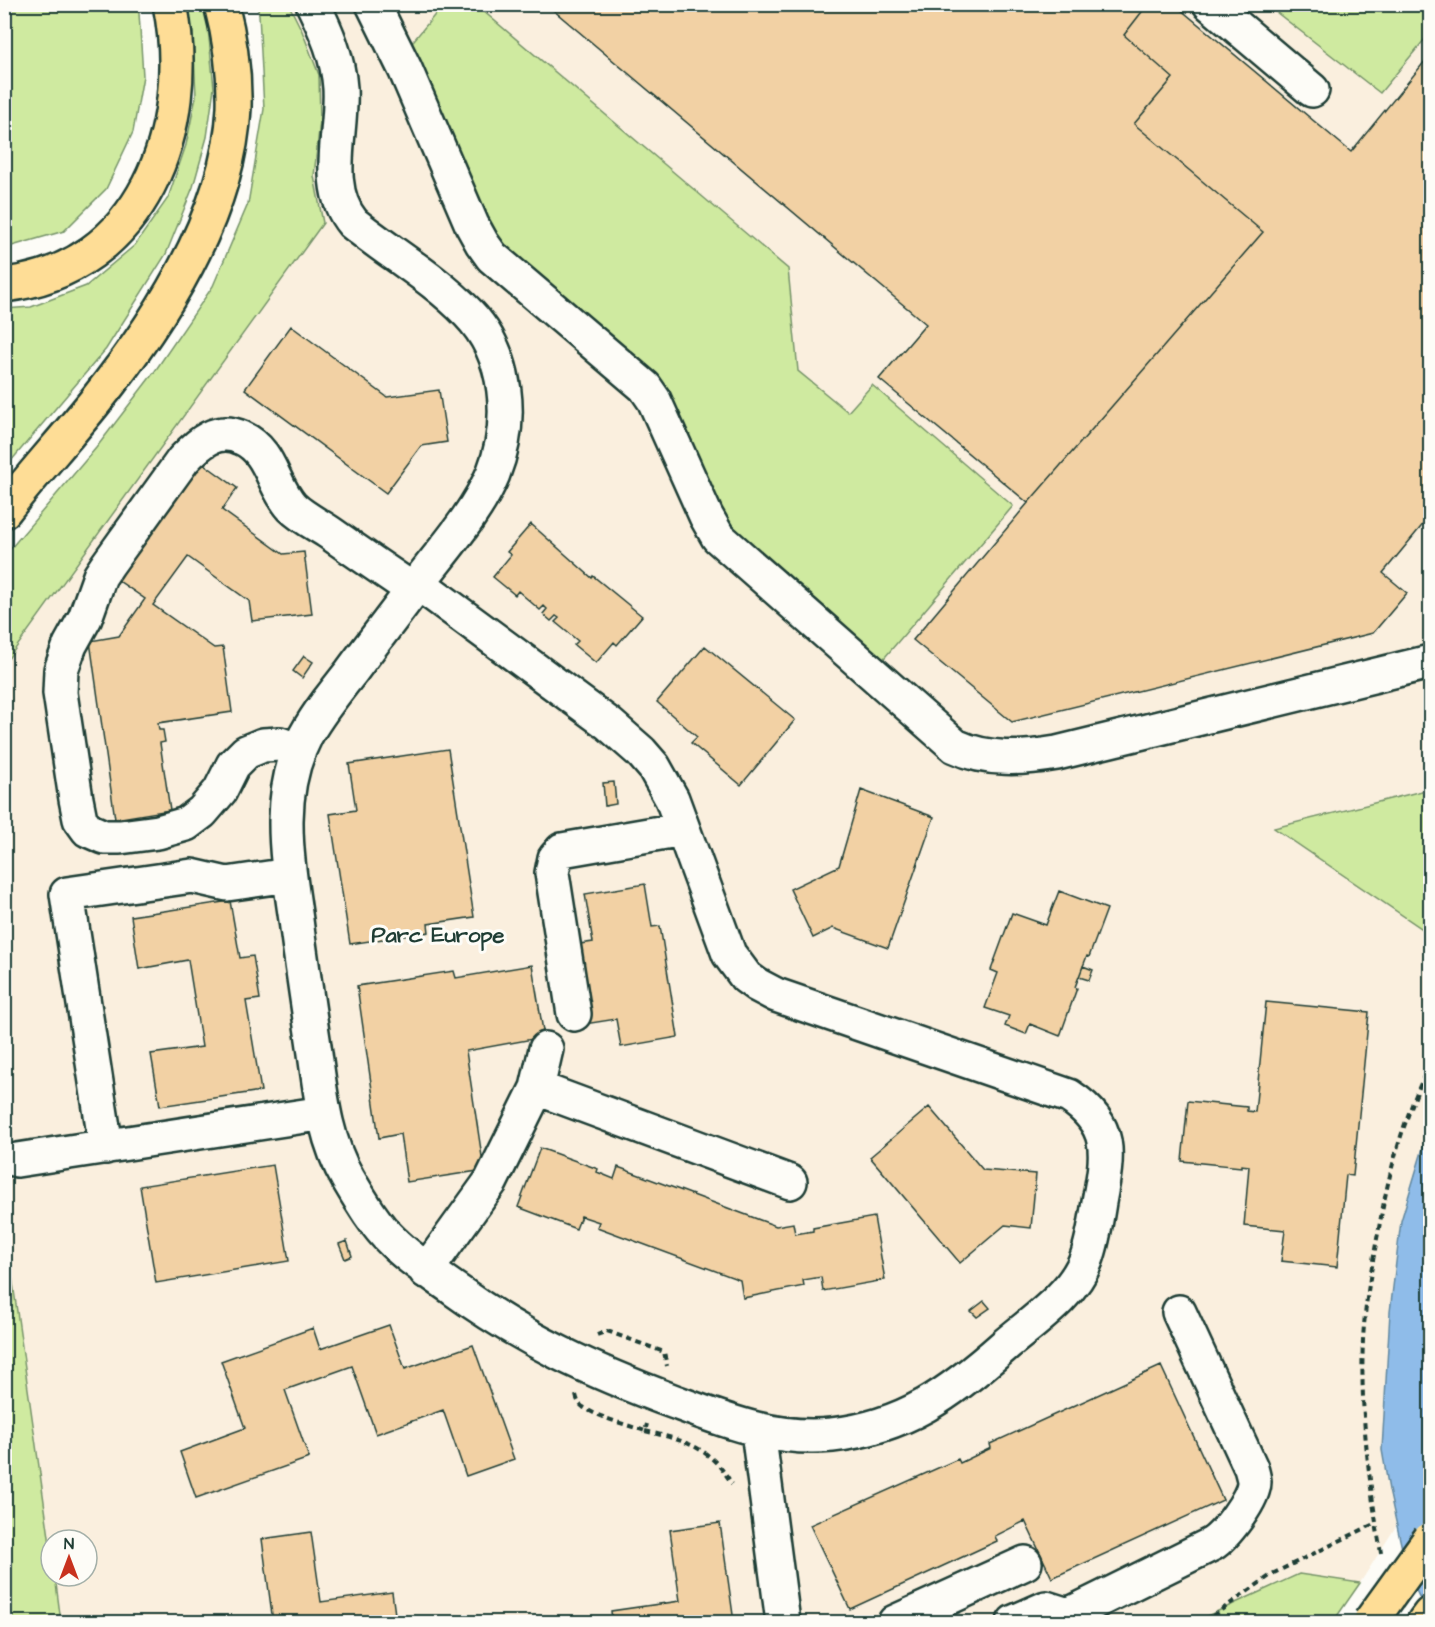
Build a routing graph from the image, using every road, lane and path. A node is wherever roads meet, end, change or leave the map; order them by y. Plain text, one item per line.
1 (170, 4) edge
2 (221, 4) edge
3 (313, 4) edge
4 (373, 4) edge
5 (1210, 4) edge
6 (1312, 90) dead end
7 (4, 285) edge
8 (4, 511) edge
9 (416, 587) junction
10 (1431, 662) edge
11 (299, 751) junction
12 (683, 829) junction
13 (289, 875) junction
14 (574, 1014) dead end
15 (546, 1050) dead end
16 (1431, 1064) edge
17 (537, 1088) junction
18 (324, 1113) junction
19 (106, 1146) junction
20 (17, 1160) dead end
21 (790, 1182) dead end
22 (426, 1271) junction
23 (1179, 1312) dead end
24 (580, 1364) junction
25 (658, 1396) junction
26 (645, 1431) junction
27 (758, 1431) junction
28 (734, 1487) dead end
29 (1376, 1523) junction
30 (1431, 1539) edge
31 (1382, 1558) dead end
32 (1025, 1563) dead end
33 (1431, 1614) edge
34 (783, 1623) edge
35 (895, 1623) edge
36 (1014, 1623) edge
37 (1204, 1623) edge
38 (1370, 1623) edge
39 (1424, 1623) edge

1 - 7 highway
2 - 8 highway
3 - 9 street
4 - 10 street
5 - 6 street
9 - 11 street
9 - 11 street
9 - 12 street
11 - 13 street
12 - 14 street
12 - 27 street
13 - 18 street
13 - 19 street
15 - 17 street
16 - 29 path
17 - 21 street
17 - 22 street
18 - 19 street
18 - 22 street
19 - 20 street
22 - 24 street
23 - 36 street
24 - 25 street
24 - 25 path
24 - 26 path
25 - 26 path
25 - 27 street
26 - 28 path
27 - 34 street
29 - 31 path
29 - 37 path
30 - 38 highway, bridge
32 - 35 street
33 - 39 highway

